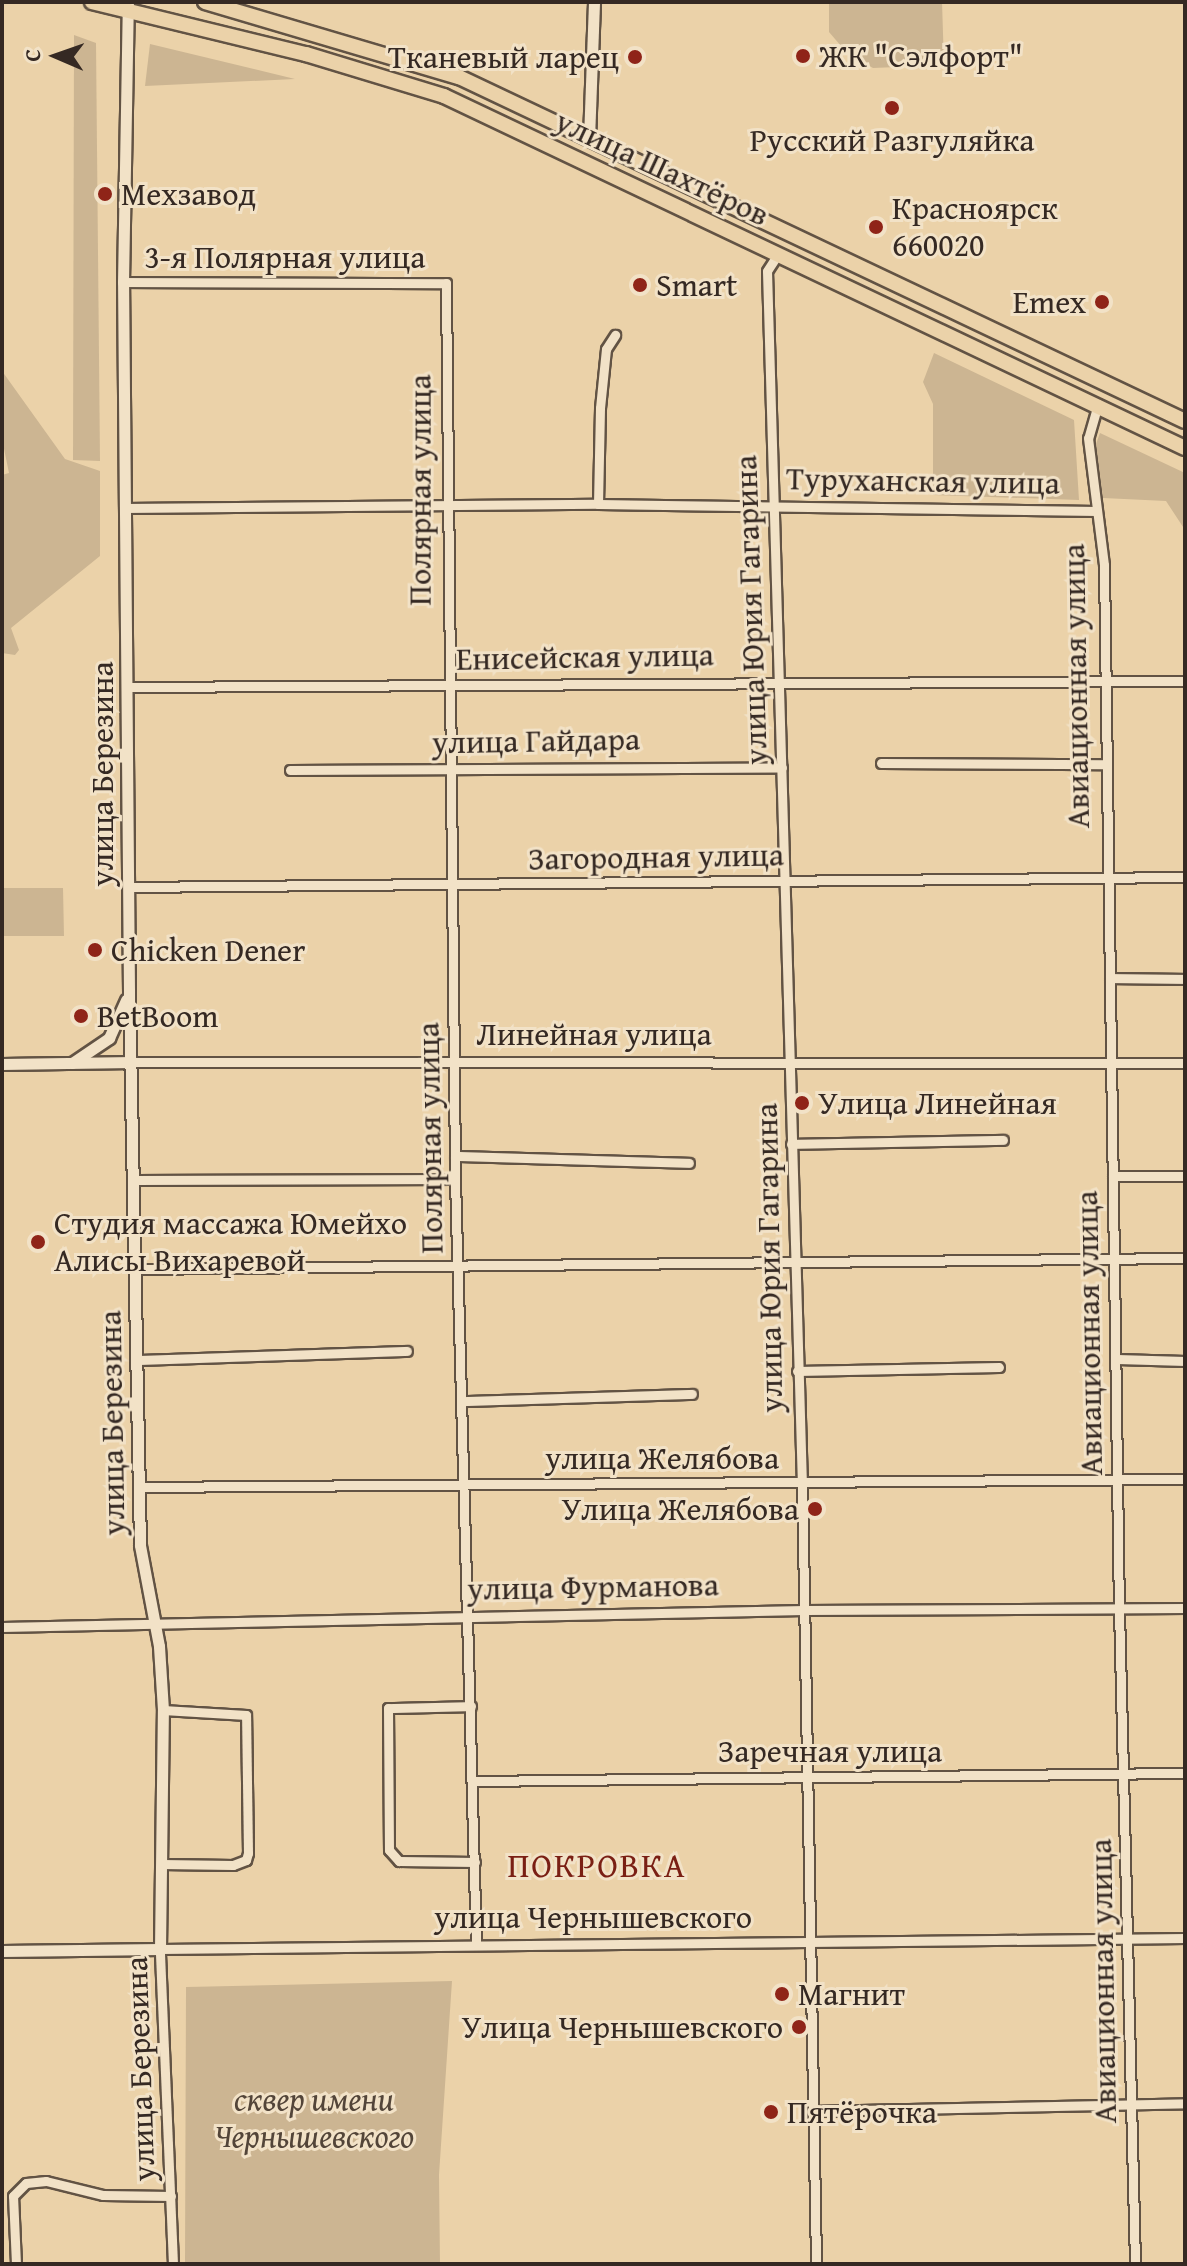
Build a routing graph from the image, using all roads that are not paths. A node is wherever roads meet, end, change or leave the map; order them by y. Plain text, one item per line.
1 (92, 2) edge
2 (205, 2) edge
3 (594, 2) edge
4 (128, 6) edge
5 (589, 139) junction
6 (778, 254) junction
7 (123, 282) junction
8 (446, 283) joint
9 (615, 335) dead end
10 (1098, 404) junction
11 (1185, 421) edge
12 (1185, 448) edge
13 (598, 504) junction
14 (445, 505) junction
15 (776, 505) junction
16 (124, 508) junction
17 (1097, 511) junction
18 (781, 681) junction
19 (1185, 681) edge
20 (1105, 683) junction
21 (449, 684) junction
22 (129, 687) junction
23 (881, 763) dead end
24 (1105, 764) junction
25 (782, 767) junction
26 (449, 768) junction
27 (290, 770) dead end
28 (1185, 877) edge
29 (1107, 878) junction
30 (785, 881) junction
31 (128, 887) junction
32 (453, 887) junction
33 (1110, 978) junction
34 (1185, 979) edge
35 (129, 991) junction
36 (454, 1060) junction
37 (790, 1060) junction
38 (133, 1062) junction
39 (72, 1063) junction
40 (1112, 1063) junction
41 (1185, 1063) edge
42 (2, 1064) edge
43 (1003, 1140) dead end
44 (791, 1144) junction
45 (455, 1156) junction
46 (689, 1163) dead end
47 (1113, 1176) junction
48 (1185, 1176) edge
49 (455, 1179) junction
50 (134, 1180) junction
51 (1185, 1258) edge
52 (1114, 1259) junction
53 (794, 1261) junction
54 (458, 1267) junction
55 (134, 1269) junction
56 (407, 1351) dead end
57 (1117, 1359) junction
58 (136, 1360) junction
59 (1185, 1361) edge
60 (999, 1367) dead end
61 (797, 1371) junction
62 (692, 1394) dead end
63 (464, 1401) junction
64 (1185, 1479) edge
65 (1117, 1480) junction
66 (802, 1483) junction
67 (465, 1485) junction
68 (139, 1487) junction
69 (1185, 1608) edge
70 (1119, 1609) junction
71 (804, 1610) junction
72 (466, 1616) junction
73 (155, 1621) junction
74 (2, 1627) edge
75 (471, 1706) junction
76 (163, 1710) junction
77 (1185, 1773) edge
78 (1126, 1774) junction
79 (806, 1779) junction
80 (475, 1781) junction
81 (475, 1862) junction
82 (161, 1864) junction
83 (1128, 1938) junction
84 (1185, 1938) edge
85 (476, 1943) junction
86 (811, 1943) junction
87 (160, 1949) junction
88 (2, 1951) edge
89 (1185, 2103) edge
90 (1131, 2104) junction
91 (815, 2111) junction
92 (171, 2196) junction
93 (16, 2264) edge
94 (173, 2264) edge
95 (816, 2264) edge
96 (1135, 2264) edge

1 - 4 main road, улица Шахтёров
2 - 5 main road, улица Шахтёров
3 - 5 street
4 - 6 main road, улица Шахтёров
4 - 7 street, улица Березина
5 - 11 main road, улица Шахтёров
6 - 10 main road, улица Шахтёров
6 - 15 street, улица Юрия Гагарина
7 - 8 street, 3-я Полярная улица
7 - 16 street, улица Березина
8 - 14 street, Полярная улица
9 - 13 street
10 - 12 main road, улица Шахтёров
10 - 17 street, Авиационная улица
13 - 14 street, Туруханская улица
13 - 15 street, Туруханская улица
14 - 16 street, Туруханская улица
14 - 21 street, Полярная улица
15 - 17 street, Туруханская улица
15 - 18 street, улица Юрия Гагарина
16 - 22 street, улица Березина
17 - 20 street, Авиационная улица
18 - 20 street, Енисейская улица
18 - 21 street, Енисейская улица
18 - 25 street, улица Юрия Гагарина
19 - 20 street, Енисейская улица
20 - 24 street, Авиационная улица
21 - 22 street, Енисейская улица
21 - 26 street, Полярная улица
22 - 31 street, улица Березина
23 - 24 street
24 - 29 street, Авиационная улица
25 - 26 street, улица Гайдара
25 - 30 street, улица Юрия Гагарина
26 - 27 street, улица Гайдара
26 - 32 street, Полярная улица
28 - 29 street, Загородная улица
29 - 30 street, Загородная улица
29 - 33 street, Авиационная улица
30 - 32 street, Загородная улица
30 - 37 street, улица Юрия Гагарина
31 - 32 street, Загородная улица
31 - 35 street, улица Березина
32 - 36 street, Полярная улица
33 - 34 street
33 - 40 street, Авиационная улица
35 - 38 street, улица Березина
35 - 39 street
36 - 37 street, Линейная улица
36 - 38 street, Линейная улица
36 - 45 street, Полярная улица
37 - 40 street, Линейная улица
37 - 44 street, улица Юрия Гагарина
38 - 39 street, Линейная улица
38 - 50 street, улица Березина
39 - 42 street, Линейная улица
40 - 41 street, Линейная улица
40 - 47 street, Авиационная улица
43 - 44 street
44 - 53 street, улица Юрия Гагарина
45 - 46 street
45 - 49 street, Полярная улица
47 - 48 street
47 - 52 street, Авиационная улица
49 - 50 street
49 - 54 street, Полярная улица
50 - 55 street, улица Березина
51 - 52 street
52 - 53 street
52 - 57 street, Авиационная улица
53 - 54 street
53 - 61 street, улица Юрия Гагарина
54 - 55 street
54 - 63 street, Полярная улица
55 - 58 street, улица Березина
56 - 58 street
57 - 59 street
57 - 65 street, Авиационная улица
58 - 68 street, улица Березина
60 - 61 street
61 - 66 street, улица Юрия Гагарина
62 - 63 street
63 - 67 street, Полярная улица
64 - 65 street, улица Желябова
65 - 66 street, улица Желябова
65 - 70 street, Авиационная улица
66 - 67 street, улица Желябова
66 - 71 street, улица Юрия Гагарина
67 - 68 street, улица Желябова
67 - 72 street, Полярная улица
68 - 73 street, улица Березина
69 - 70 street, улица Фурманова
70 - 71 street, улица Фурманова
70 - 78 street, Авиационная улица
71 - 72 street, улица Фурманова
71 - 79 street, улица Юрия Гагарина
72 - 73 street, улица Фурманова
72 - 75 street, Полярная улица
73 - 74 street, улица Фурманова
73 - 76 street, улица Березина
75 - 80 street, Полярная улица
75 - 81 street
76 - 82 street, улица Березина
76 - 82 street
77 - 78 street, Заречная улица
78 - 79 street, Заречная улица
78 - 83 street, Авиационная улица
79 - 80 street, Заречная улица
79 - 86 street, улица Юрия Гагарина
80 - 81 street, Полярная улица
81 - 85 street, Полярная улица
82 - 87 street, улица Березина
83 - 84 street, улица Чернышевского
83 - 86 street, улица Чернышевского
83 - 90 street, Авиационная улица
85 - 86 street, улица Чернышевского
85 - 87 street, улица Чернышевского
86 - 91 street, улица Юрия Гагарина
87 - 88 street, улица Чернышевского
87 - 92 street, улица Березина
89 - 90 street
90 - 91 street
90 - 96 street, Авиационная улица
91 - 95 street, улица Юрия Гагарина
92 - 93 street
92 - 94 street, улица Березина

